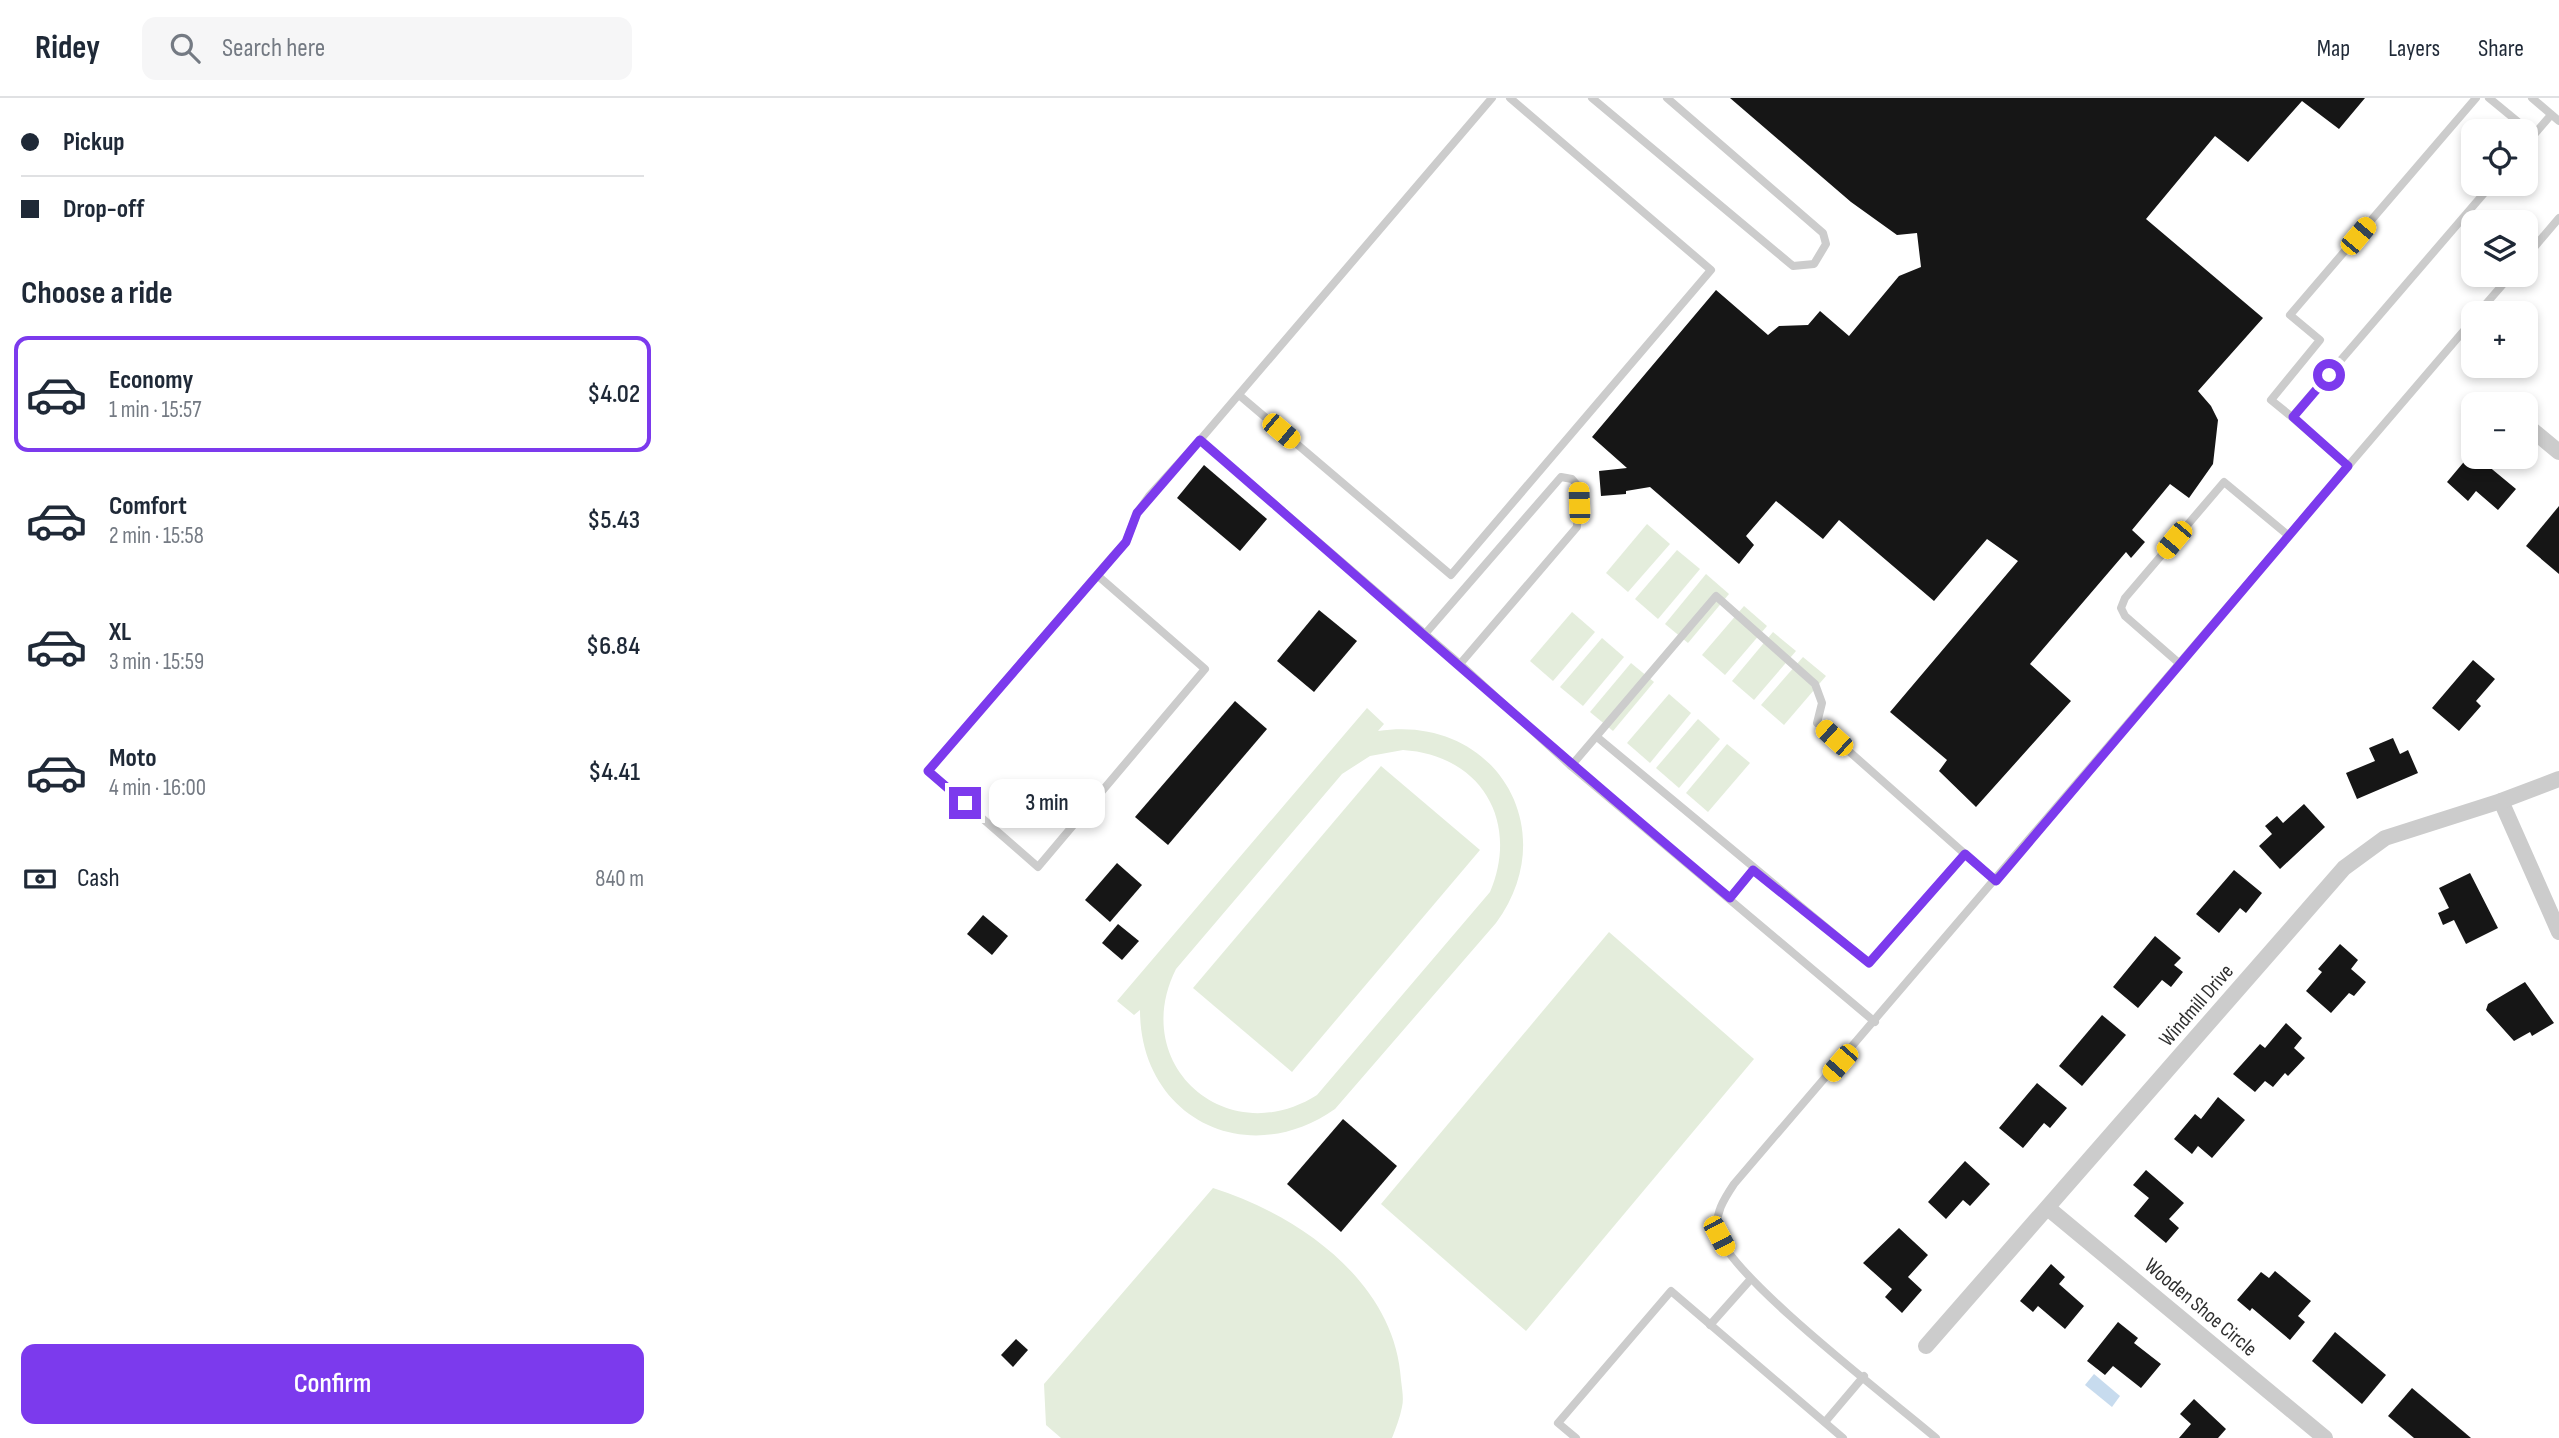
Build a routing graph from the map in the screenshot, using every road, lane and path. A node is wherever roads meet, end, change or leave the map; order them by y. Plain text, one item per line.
1 (1492, 98) edge
2 (1510, 98) edge
3 (1592, 98) edge
4 (1667, 98) edge
5 (2476, 98) edge
6 (2489, 98) edge
7 (2532, 98) edge
8 (2551, 114) junction
9 (2515, 119) edge
10 (2559, 121) edge
11 (2538, 130) edge
12 (2482, 196) edge
13 (2559, 218) edge
14 (2538, 243) edge
15 (2501, 287) edge
16 (2488, 301) edge
17 (2461, 334) edge
18 (1239, 395) junction
19 (2293, 417) junction
20 (2538, 435) edge
21 (1200, 440) junction
22 (2559, 452) edge
23 (2348, 466) junction
24 (2289, 536) junction
25 (1097, 575) junction
26 (1425, 634) junction
27 (1460, 664) junction
28 (2180, 664) junction
29 (1597, 737) junction
30 (1571, 766) junction
31 (2559, 779) edge
32 (2501, 801) junction
33 (1965, 854) junction
34 (1753, 870) junction
35 (1996, 881) junction
36 (1730, 898) junction
37 (2559, 932) edge
38 (1875, 1022) junction
39 (2049, 1209) junction
40 (1751, 1280) junction
41 (1710, 1325) junction
42 (1926, 1346) dead end
43 (1864, 1377) junction
44 (1825, 1422) junction
45 (1577, 1438) edge
46 (1843, 1438) edge
47 (1936, 1438) edge
48 (2325, 1438) edge

1 - 18 lane
2 - 18 lane
3 - 4 lane
5 - 19 lane
6 - 9 lane
7 - 8 lane
8 - 10 lane
8 - 11 lane
12 - 19 lane
13 - 14 lane
15 - 16 lane
17 - 23 lane
18 - 21 lane
19 - 23 lane
20 - 22 street
21 - 25 lane
21 - 26 lane
23 - 24 lane
24 - 28 lane
24 - 28 lane
25 - 25 lane
26 - 27 lane
26 - 27 lane
27 - 30 lane
28 - 35 lane
29 - 30 lane
29 - 33 lane
29 - 34 lane
30 - 36 lane
31 - 32 street, Windmill Drive
32 - 37 street
32 - 39 street, Windmill Drive
33 - 34 lane
33 - 35 lane
34 - 36 lane
35 - 38 lane
36 - 38 lane
38 - 40 lane
39 - 42 street, Windmill Drive
39 - 48 street, Wooden Shoe Circle
40 - 41 lane
40 - 43 lane
41 - 44 lane
41 - 45 lane
43 - 44 lane
43 - 47 lane
44 - 46 lane

